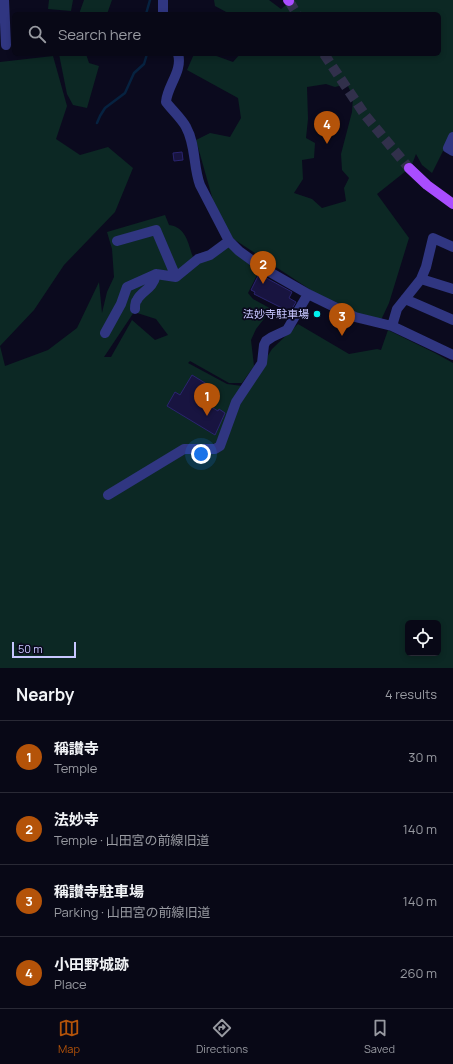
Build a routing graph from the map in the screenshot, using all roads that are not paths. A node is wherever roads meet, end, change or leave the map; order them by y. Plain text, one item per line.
1 (4, 0) edge
2 (163, 0) edge
3 (163, 12) edge
4 (6, 45) dead end
5 (178, 56) edge
6 (453, 137) edge
7 (453, 151) edge
8 (409, 168) tunnel mouth
9 (453, 204) edge
10 (229, 241) junction
11 (117, 242) dead end
12 (453, 247) edge
13 (156, 274) junction
14 (176, 277) junction
15 (421, 279) junction
16 (453, 289) edge
17 (308, 294) junction
18 (405, 299) junction
19 (134, 309) dead end
20 (453, 320) edge
21 (392, 326) junction
22 (105, 333) dead end
23 (453, 355) edge
24 (108, 495) dead end

1 - 4 street
2 - 3 street
5 - 10 street
6 - 7 street
8 - 9 main road
10 - 14 street
10 - 17 street
11 - 14 street
12 - 15 street
13 - 14 street
13 - 19 street
13 - 22 street
15 - 16 street
15 - 18 street
17 - 21 street
17 - 24 street
18 - 20 street
18 - 21 street
21 - 23 street

